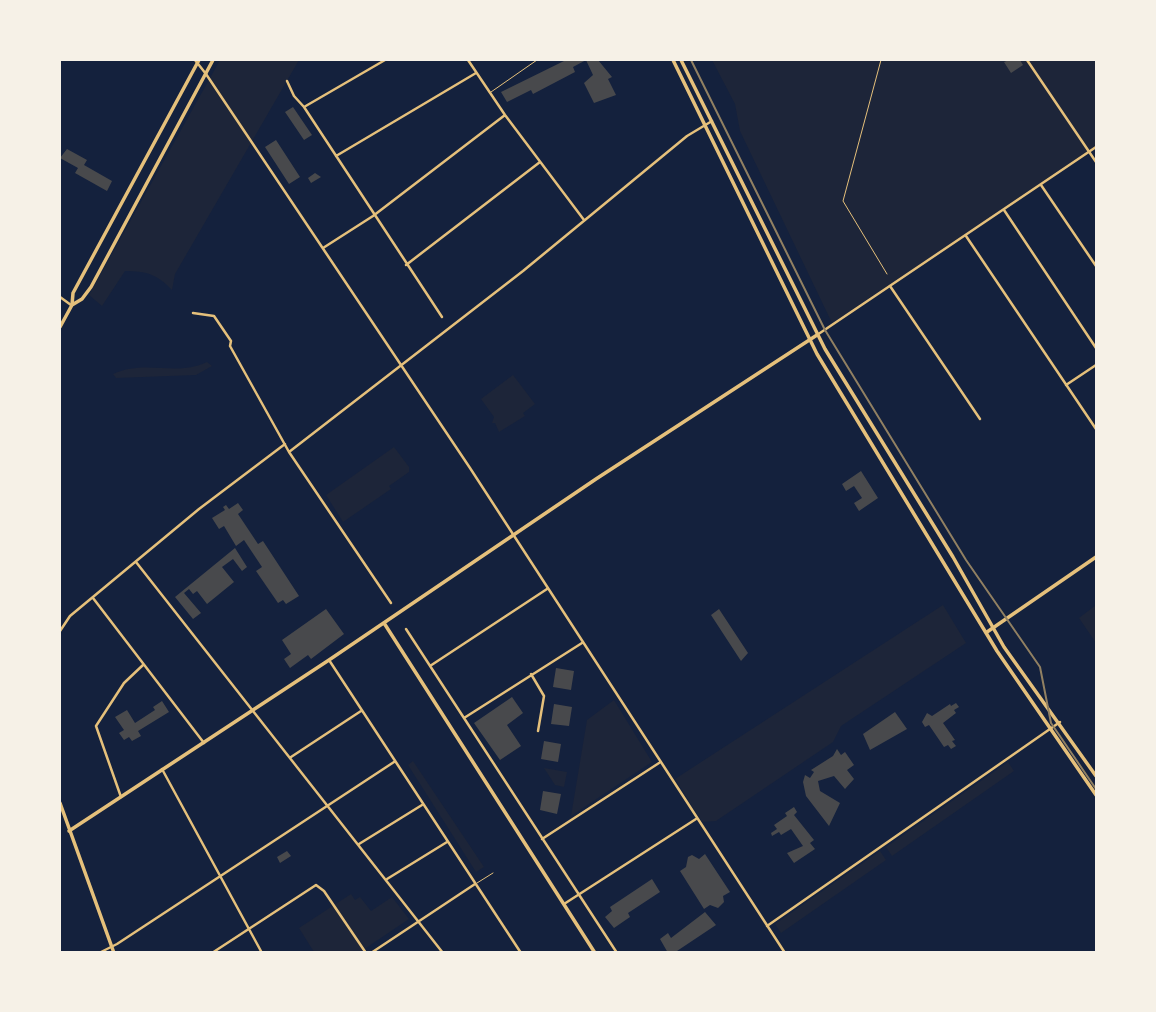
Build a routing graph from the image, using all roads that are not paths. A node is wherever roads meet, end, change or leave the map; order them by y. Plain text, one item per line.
1 (197, 60) edge
2 (213, 60) edge
3 (385, 60) edge
4 (468, 60) edge
5 (537, 60) edge
6 (673, 60) edge
7 (681, 60) edge
8 (1027, 60) edge
9 (476, 73) junction
10 (206, 74) junction
11 (287, 81) dead end
12 (490, 93) junction
13 (304, 107) junction
14 (505, 115) junction
15 (712, 121) junction
16 (703, 126) junction
17 (1097, 147) edge
18 (1089, 152) junction
19 (335, 156) junction
20 (540, 162) junction
21 (1097, 162) edge
22 (1041, 184) junction
23 (1004, 210) junction
24 (373, 216) junction
25 (584, 220) junction
26 (966, 236) junction
27 (323, 248) junction
28 (406, 265) junction
29 (1097, 266) edge
30 (890, 286) junction
31 (60, 297) edge
32 (72, 305) junction
33 (193, 313) dead end
34 (442, 317) dead end
35 (60, 327) edge
36 (817, 335) junction
37 (809, 340) junction
38 (1097, 348) edge
39 (400, 364) junction
40 (1097, 365) edge
41 (1066, 385) junction
42 (979, 419) dead end
43 (1097, 429) edge
44 (285, 444) junction
45 (289, 452) junction
46 (514, 534) junction
47 (1097, 557) edge
48 (136, 562) junction
49 (547, 589) junction
50 (92, 598) junction
51 (391, 603) dead end
52 (384, 623) junction
53 (993, 628) junction
54 (406, 629) dead end
55 (60, 631) edge
56 (987, 632) junction
57 (583, 642) junction
58 (329, 660) junction
59 (144, 664) junction
60 (430, 666) junction
61 (531, 674) junction
62 (253, 710) junction
63 (361, 711) junction
64 (464, 718) junction
65 (1060, 722) junction
66 (1051, 729) junction
67 (538, 731) dead end
68 (204, 743) junction
69 (290, 757) junction
70 (394, 762) junction
71 (659, 763) junction
72 (162, 769) junction
73 (1097, 776) edge
74 (1097, 795) edge
75 (121, 797) junction
76 (60, 803) edge
77 (327, 804) junction
78 (422, 805) junction
79 (695, 819) junction
80 (69, 831) junction
81 (542, 839) junction
82 (447, 842) junction
83 (359, 844) junction
84 (493, 873) dead end
85 (220, 877) junction
86 (387, 879) junction
87 (475, 884) junction
88 (579, 894) junction
89 (564, 904) junction
90 (419, 919) junction
91 (767, 926) junction
92 (248, 927) junction
93 (111, 947) junction
94 (518, 952) edge
95 (99, 953) edge
96 (114, 953) edge
97 (212, 953) edge
98 (262, 953) edge
99 (368, 953) edge
100 (443, 953) edge
101 (595, 953) edge
102 (617, 953) edge
103 (785, 953) edge

1 - 10 street
1 - 32 main road
2 - 10 main road
3 - 13 street
4 - 9 street
5 - 12 lane
6 - 16 main road
7 - 15 main road
8 - 18 street
9 - 12 street
9 - 19 street
10 - 27 street
10 - 32 main road
11 - 13 street
12 - 14 street
13 - 19 street
14 - 20 street
14 - 24 street
15 - 16 street
15 - 36 main road
16 - 25 street
16 - 37 main road
17 - 18 street
18 - 21 street
18 - 22 street
19 - 24 street
20 - 25 street
20 - 28 street
22 - 23 street
22 - 29 street
23 - 26 street
23 - 38 street
24 - 27 street
24 - 28 street
25 - 39 street
26 - 30 street
26 - 41 street
27 - 39 street
28 - 34 street
30 - 36 street
30 - 42 street
31 - 32 street
32 - 35 main road
33 - 44 street
36 - 37 main road
36 - 53 main road
37 - 46 main road
37 - 56 main road
39 - 45 street
39 - 46 street
40 - 41 street
41 - 43 street
44 - 45 street
44 - 48 street
45 - 51 street
46 - 49 street
46 - 52 main road
47 - 53 main road
48 - 50 street
48 - 62 street
49 - 57 street
49 - 60 street
50 - 55 street
50 - 59 street
52 - 58 main road
52 - 89 main road
53 - 56 main road
53 - 65 main road
54 - 60 street
56 - 66 main road
57 - 61 street
57 - 71 street
58 - 62 main road
58 - 63 street
59 - 68 street
59 - 75 street
60 - 64 street
61 - 64 street
61 - 67 street
62 - 68 main road
62 - 69 street
63 - 69 street
63 - 70 street
64 - 81 street
65 - 66 street
65 - 73 main road
66 - 74 main road
66 - 91 street
68 - 72 main road
69 - 77 street
70 - 77 street
70 - 78 street
71 - 79 street
71 - 81 street
72 - 75 main road
72 - 85 street
75 - 80 main road
76 - 80 main road
77 - 83 street
77 - 85 street
78 - 82 street
78 - 83 street
79 - 88 street
79 - 91 street
80 - 93 main road
81 - 88 street
82 - 86 street
82 - 87 street
83 - 86 street
84 - 87 lane
85 - 92 street
85 - 93 street
86 - 90 street
87 - 90 street
87 - 94 street
88 - 89 street
88 - 102 street
89 - 101 main road
90 - 99 street
90 - 100 street
91 - 103 street
92 - 97 street
92 - 98 street
92 - 99 street
93 - 95 street
93 - 96 main road

